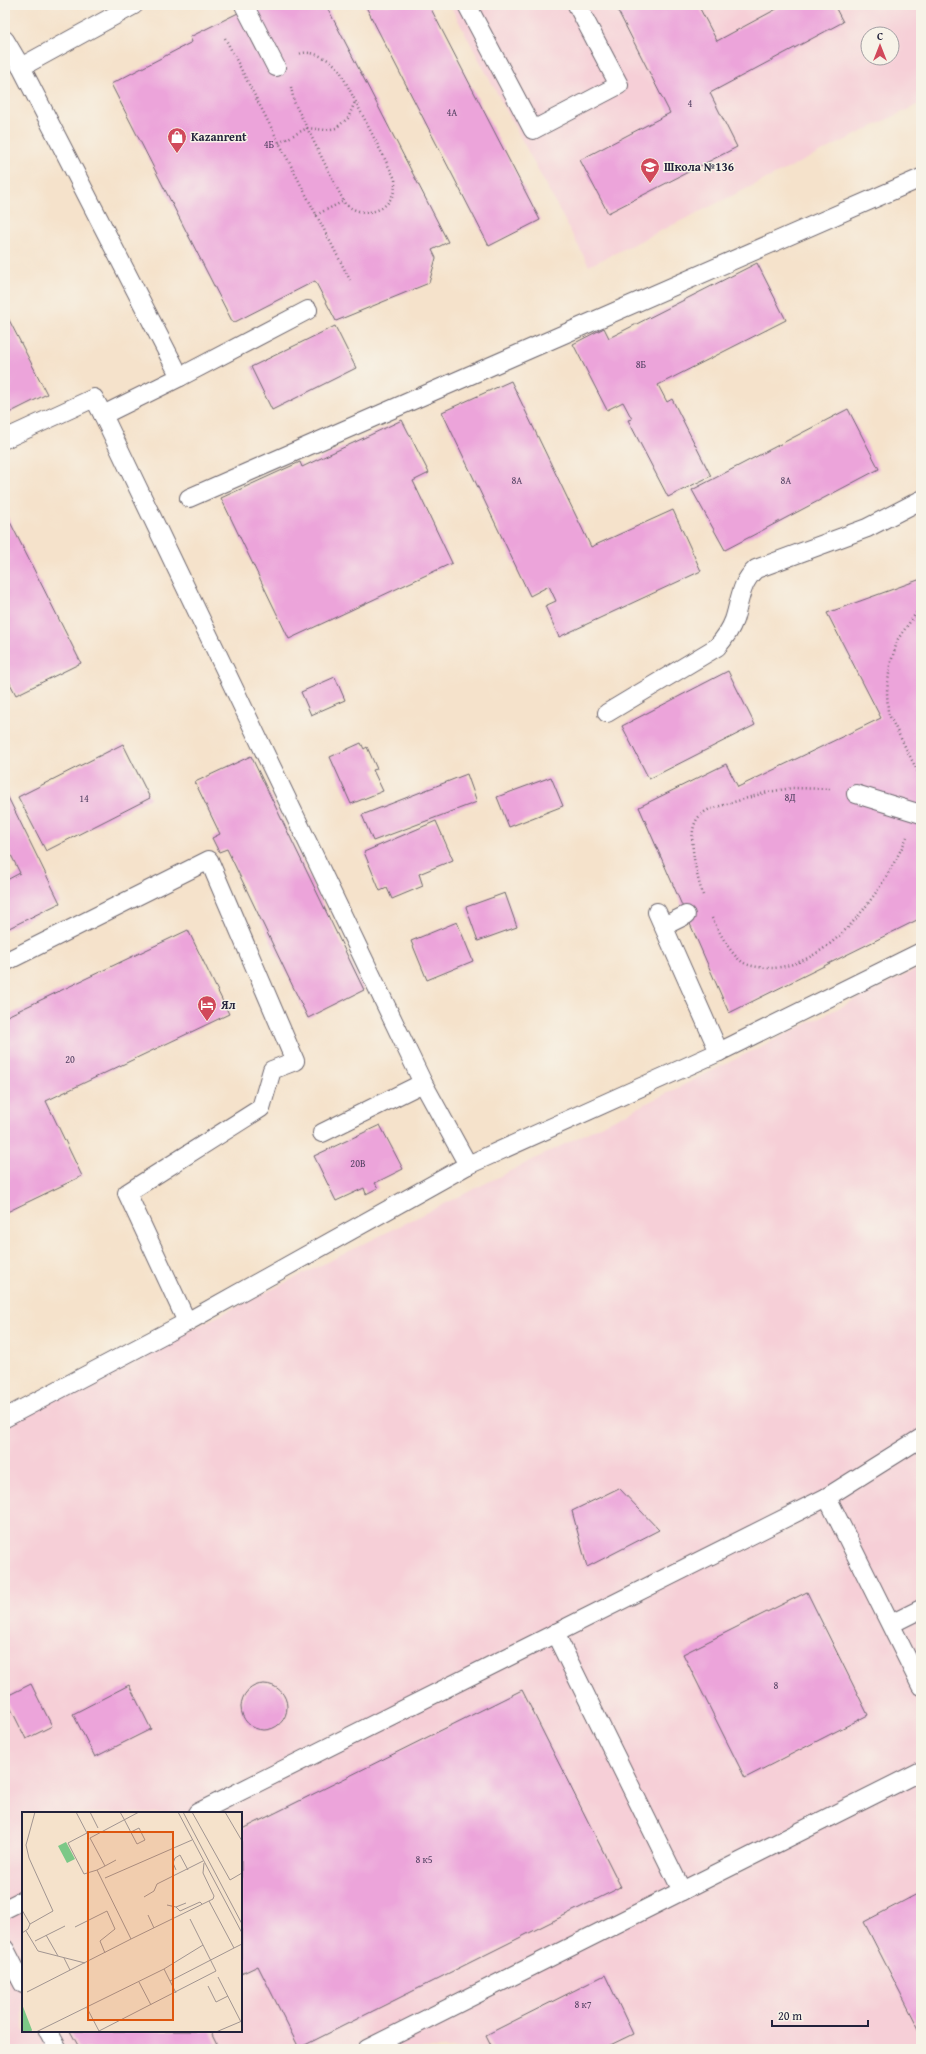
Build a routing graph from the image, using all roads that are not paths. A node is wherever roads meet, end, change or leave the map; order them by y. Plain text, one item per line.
1 (134, 5) edge
2 (244, 5) edge
3 (467, 5) edge
4 (577, 5) edge
5 (5, 40) edge
6 (21, 67) junction
7 (276, 67) road end
8 (921, 178) edge
9 (308, 310) dead end
10 (180, 376) junction
11 (103, 416) junction
12 (5, 438) edge
13 (189, 498) dead end
14 (921, 500) edge
15 (607, 713) dead end
16 (856, 794) road end
17 (920, 814) edge
18 (686, 916) dead end
19 (921, 952) edge
20 (5, 962) edge
21 (719, 1052) junction
22 (423, 1083) junction
23 (322, 1133) dead end
24 (468, 1165) junction
25 (187, 1322) junction
26 (5, 1418) edge
27 (921, 1438) edge
28 (827, 1497) junction
29 (921, 1609) edge
30 (891, 1624) junction
31 (554, 1633) junction
32 (921, 1686) edge
33 (921, 1771) edge
34 (199, 1812) edge
35 (682, 1891) junction
36 (22, 1900) edge
37 (5, 1909) edge
38 (5, 1949) edge
39 (22, 1982) edge
40 (49, 2032) edge
41 (58, 2049) edge
42 (367, 2049) edge

1 - 6 lane
2 - 7 lane
3 - 4 lane
5 - 6 lane
6 - 10 lane
8 - 13 lane
9 - 10 lane
10 - 11 lane
11 - 12 lane
11 - 22 lane
14 - 15 lane
16 - 17 lane
18 - 21 lane
19 - 21 lane
20 - 25 lane
21 - 24 lane
22 - 23 lane
22 - 24 lane
24 - 25 lane
25 - 26 lane
27 - 28 lane
28 - 30 lane
28 - 31 lane
29 - 30 lane
30 - 32 lane
31 - 34 lane
31 - 35 lane
33 - 35 lane
35 - 42 lane
36 - 37 lane
38 - 39 lane
40 - 41 lane

